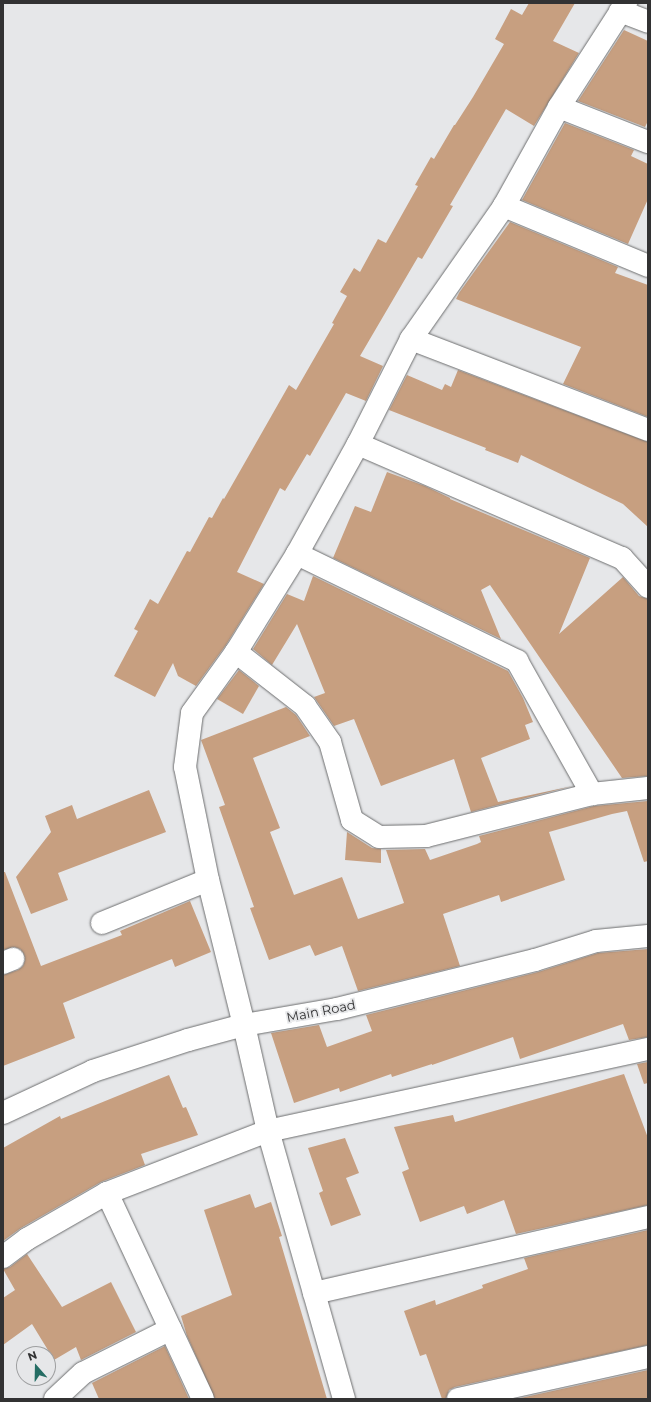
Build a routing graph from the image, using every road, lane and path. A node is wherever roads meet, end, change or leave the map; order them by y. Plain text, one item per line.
1 (623, 7) edge
2 (648, 22) edge
3 (559, 107) junction
4 (648, 142) edge
5 (504, 206) junction
6 (648, 266) edge
7 (411, 339) junction
8 (648, 430) edge
9 (358, 444) junction
10 (297, 554) junction
11 (648, 587) edge
12 (236, 652) junction
13 (648, 788) edge
14 (592, 794) junction
15 (208, 880) junction
16 (102, 923) dead end
17 (648, 936) edge
18 (244, 1025) junction
19 (648, 1049) edge
20 (3, 1113) edge
21 (268, 1131) junction
22 (107, 1193) junction
23 (648, 1217) edge
24 (3, 1257) edge
25 (314, 1294) junction
26 (171, 1329) junction
27 (648, 1357) edge
28 (55, 1399) edge
29 (203, 1399) edge
30 (344, 1399) edge
31 (458, 1399) edge

1 - 2 street
1 - 3 street
3 - 4 street
3 - 5 street
5 - 6 street
5 - 7 street
7 - 8 street
7 - 9 street
9 - 10 street
9 - 11 street
10 - 12 street
10 - 14 street
12 - 14 street
12 - 15 street
13 - 14 street
15 - 16 street
15 - 18 street
17 - 18 street, Main Road
18 - 20 street, Main Road
18 - 21 street
19 - 21 street
21 - 22 street
21 - 25 street
22 - 24 street
22 - 26 street
23 - 25 street
25 - 30 street
26 - 28 street
26 - 29 street
27 - 31 street

